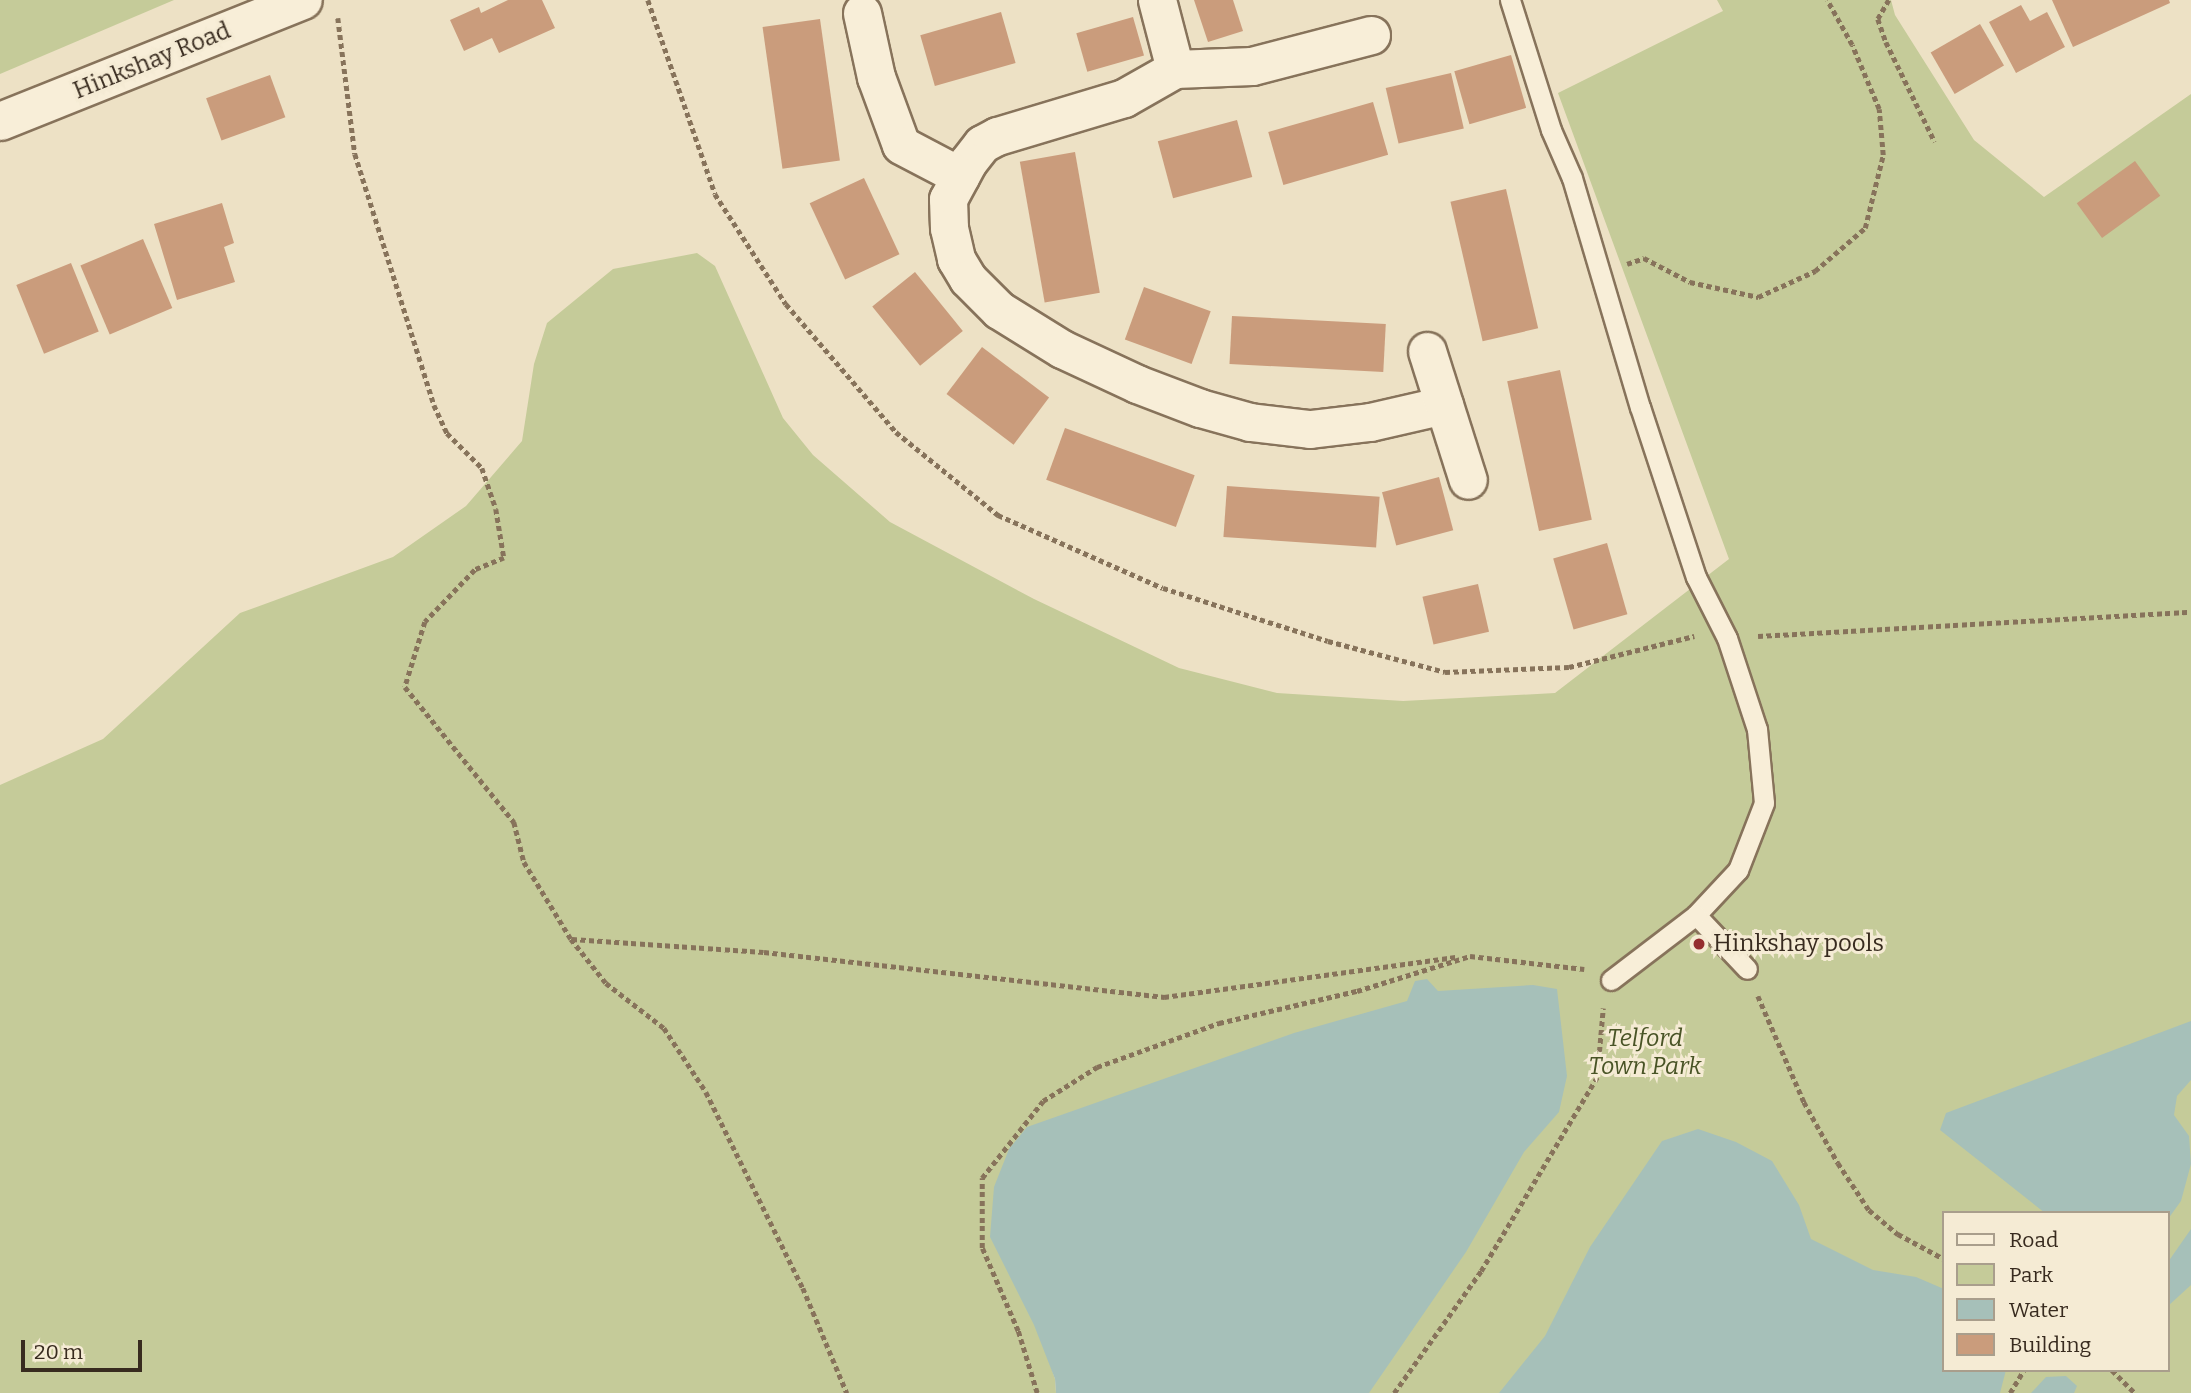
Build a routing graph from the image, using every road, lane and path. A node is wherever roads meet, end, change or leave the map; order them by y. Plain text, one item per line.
1 (303, 0) edge
2 (648, 0) edge
3 (1157, 0) edge
4 (1510, 0) edge
5 (1827, 0) edge
6 (1889, 0) edge
7 (338, 13) dead end
8 (862, 13) dead end
9 (1371, 35) dead end
10 (1175, 69) junction
11 (0, 121) edge
12 (1935, 142) dead end
13 (960, 176) junction
14 (1600, 273) junction
15 (1427, 351) dead end
16 (1444, 405) junction
17 (1468, 480) dead end
18 (2191, 612) edge
19 (1727, 638) junction
20 (1696, 915) junction
21 (571, 939) junction
22 (1470, 956) junction
23 (1747, 970) joint
24 (1611, 980) junction
25 (1942, 1258) edge
26 (2023, 1372) edge
27 (2114, 1372) edge
28 (847, 1393) edge
29 (1037, 1393) edge
30 (1394, 1393) edge
31 (2010, 1393) edge
32 (2135, 1393) edge

1 - 11 street, Hinkshay Road
2 - 19 path
3 - 10 street
4 - 14 lane
5 - 14 path
6 - 12 path
7 - 21 path
8 - 13 street
9 - 10 street
10 - 13 street
13 - 16 street
14 - 19 lane
15 - 16 street
16 - 17 street
18 - 19 path
19 - 20 lane
20 - 23 lane
20 - 24 lane
21 - 22 path
21 - 28 path
22 - 24 path
22 - 29 path
23 - 25 path
24 - 30 path
26 - 31 path
27 - 32 path

